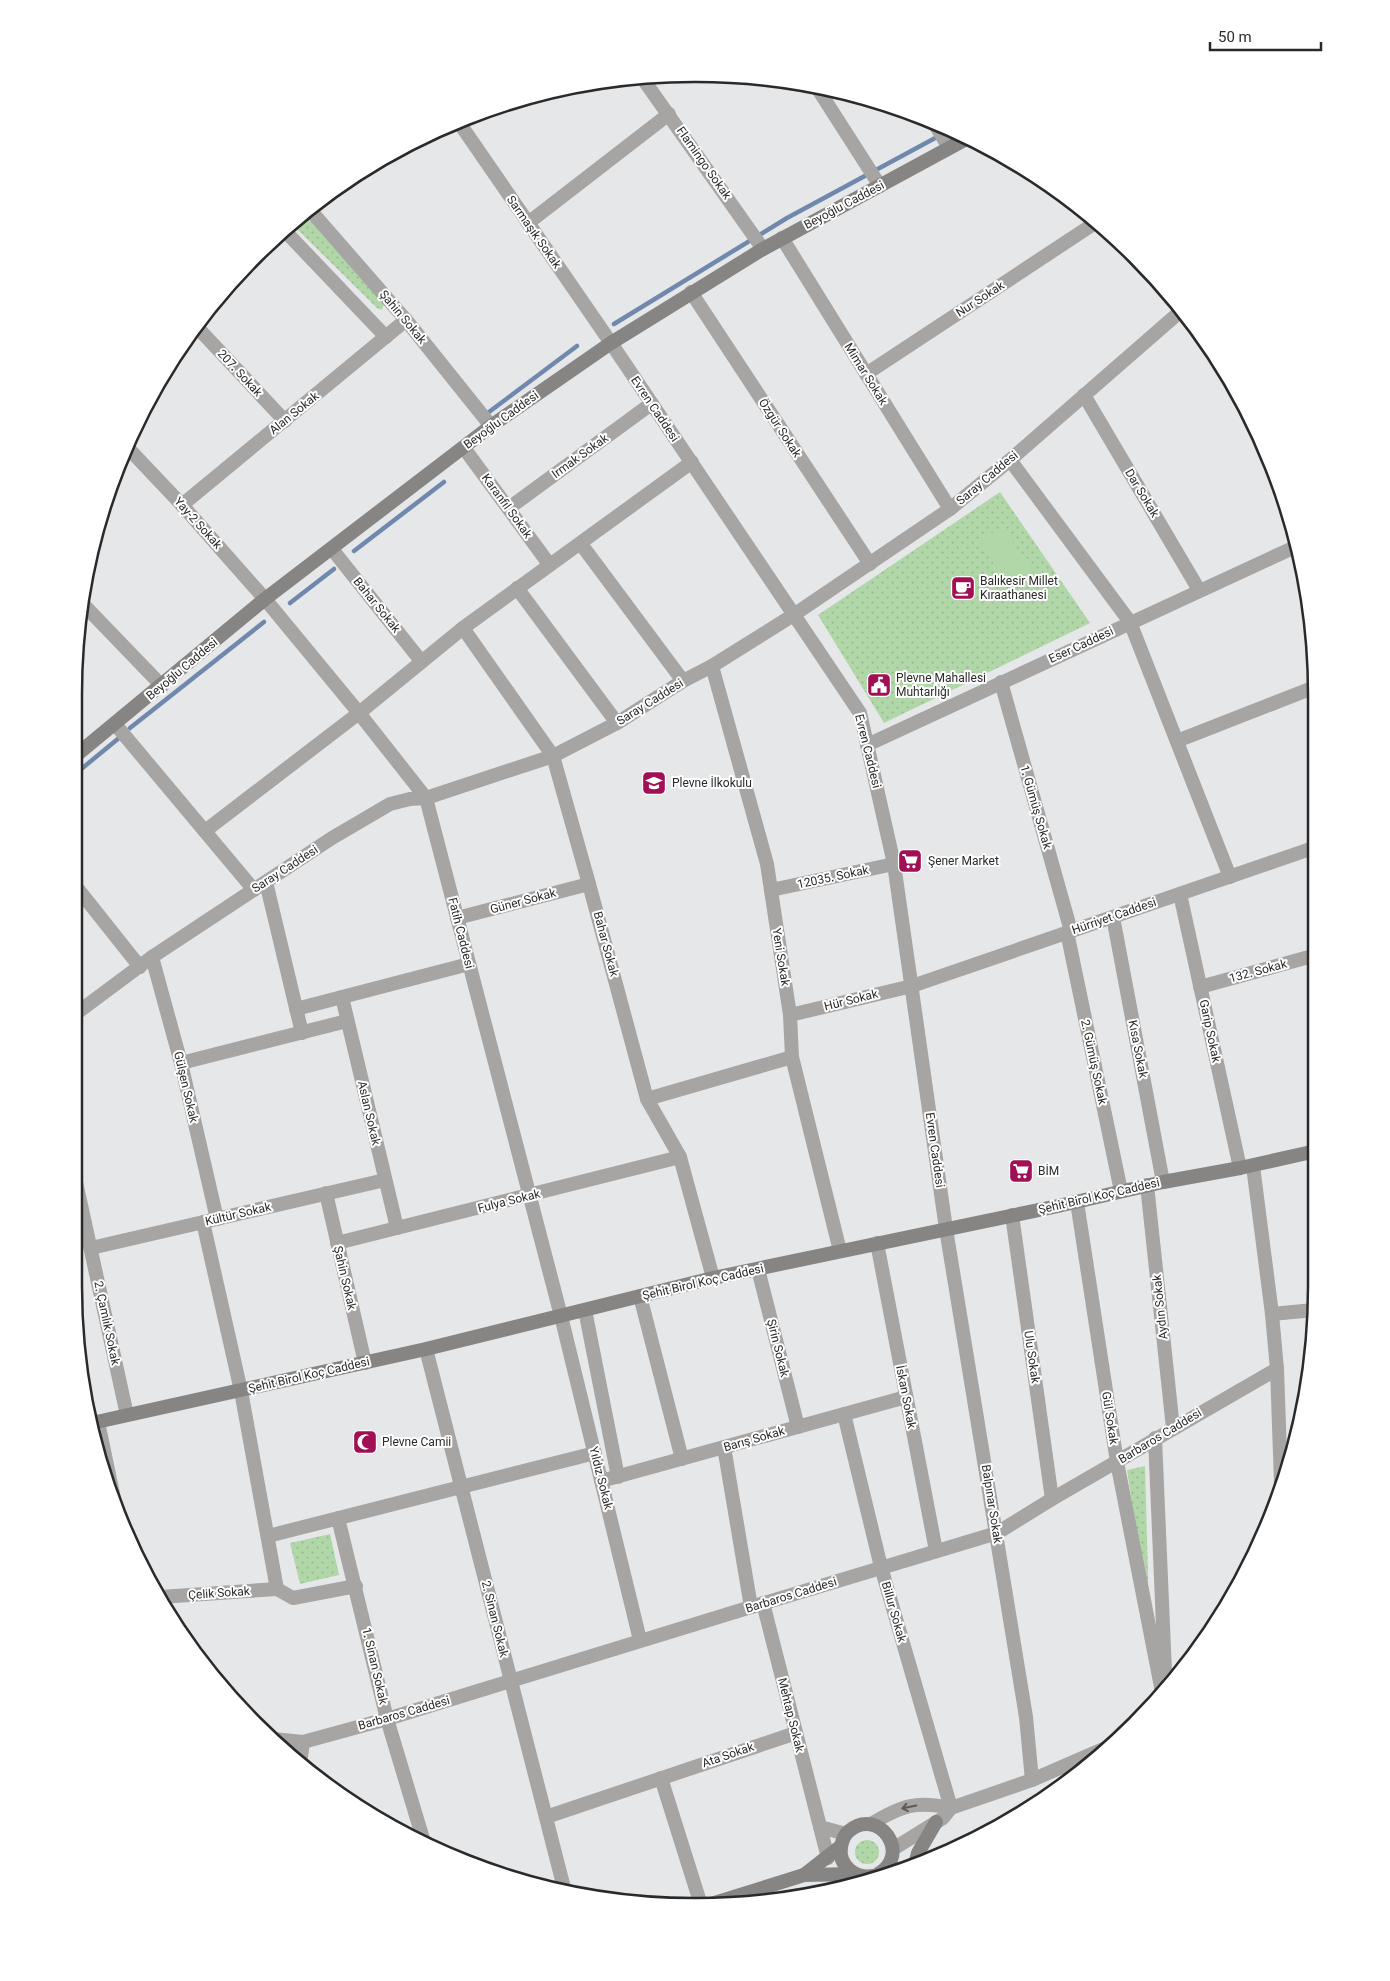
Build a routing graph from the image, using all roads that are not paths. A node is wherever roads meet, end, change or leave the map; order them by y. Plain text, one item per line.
1 (648, 85) edge
2 (822, 96) edge
3 (670, 114) junction
4 (463, 128) edge
5 (941, 135) edge
6 (956, 142) edge
7 (947, 144) junction
8 (878, 182) junction
9 (315, 215) edge
10 (528, 223) junction
11 (1090, 226) edge
12 (289, 236) edge
13 (782, 238) junction
14 (761, 246) junction
15 (691, 292) junction
16 (1176, 315) edge
17 (406, 320) junction
18 (202, 332) edge
19 (386, 337) junction
20 (611, 342) junction
21 (866, 374) junction
22 (1084, 396) junction
23 (651, 404) junction
24 (285, 420) junction
25 (492, 426) junction
26 (464, 448) junction
27 (133, 453) edge
28 (1010, 460) junction
29 (692, 462) junction
30 (182, 505) junction
31 (509, 508) junction
32 (950, 509) junction
33 (580, 544) junction
34 (332, 549) junction
35 (1290, 549) edge
36 (550, 564) junction
37 (870, 564) junction
38 (517, 588) junction
39 (1199, 590) junction
40 (265, 599) junction
41 (89, 610) edge
42 (795, 614) junction
43 (1130, 622) junction
44 (463, 628) junction
45 (421, 661) junction
46 (712, 666) junction
47 (683, 681) junction
48 (1001, 682) junction
49 (162, 686) junction
50 (1308, 689) edge
51 (359, 713) junction
52 (617, 723) junction
53 (116, 724) junction
54 (1176, 741) junction
55 (867, 745) junction
56 (82, 751) edge
57 (553, 756) junction
58 (426, 798) junction
59 (205, 831) junction
60 (1308, 850) edge
61 (894, 864) junction
62 (1230, 877) junction
63 (589, 884) junction
64 (260, 886) junction
65 (771, 890) junction
66 (82, 894) edge
67 (1180, 894) junction
68 (1113, 917) junction
69 (458, 918) junction
70 (1069, 932) junction
71 (152, 957) junction
72 (1308, 957) edge
73 (469, 964) junction
74 (140, 967) junction
75 (912, 986) junction
76 (1200, 987) junction
77 (342, 997) junction
78 (82, 1009) edge
79 (296, 1009) junction
80 (790, 1015) junction
81 (347, 1021) junction
82 (302, 1033) junction
83 (792, 1057) junction
84 (181, 1063) junction
85 (647, 1099) junction
86 (1308, 1153) edge
87 (680, 1157) junction
88 (1246, 1167) junction
89 (385, 1180) junction
90 (1163, 1182) junction
91 (1148, 1186) junction
92 (1121, 1191) junction
93 (326, 1193) junction
94 (530, 1196) junction
95 (1077, 1202) junction
96 (82, 1210) edge
97 (1012, 1215) junction
98 (217, 1219) junction
99 (203, 1222) junction
100 (397, 1228) junction
101 (946, 1229) junction
102 (338, 1243) junction
103 (877, 1243) junction
104 (91, 1248) junction
105 (840, 1251) junction
106 (758, 1269) junction
107 (713, 1278) junction
108 (640, 1296) junction
109 (585, 1310) junction
110 (1307, 1311) edge
111 (1272, 1314) junction
112 (562, 1316) junction
113 (426, 1349) junction
114 (365, 1363) junction
115 (1277, 1369) junction
116 (241, 1391) junction
117 (906, 1397) junction
118 (844, 1414) junction
119 (127, 1415) junction
120 (98, 1422) edge
121 (798, 1427) junction
122 (1173, 1428) junction
123 (1155, 1438) junction
124 (724, 1447) junction
125 (595, 1453) junction
126 (682, 1459) junction
127 (1117, 1462) junction
128 (1280, 1466) edge
129 (618, 1477) junction
130 (602, 1481) junction
131 (461, 1486) junction
132 (1052, 1499) junction
133 (338, 1518) junction
134 (997, 1534) junction
135 (268, 1536) junction
136 (936, 1552) junction
137 (881, 1568) junction
138 (356, 1586) junction
139 (277, 1589) junction
140 (168, 1596) edge
141 (757, 1605) junction
142 (640, 1640) junction
143 (1165, 1679) edge
144 (511, 1682) junction
145 (1161, 1684) edge
146 (387, 1719) junction
147 (796, 1733) junction
148 (284, 1740) edge
149 (302, 1742) junction
150 (301, 1755) edge
151 (1089, 1755) edge
152 (661, 1778) junction
153 (1032, 1780) junction
154 (951, 1808) junction
155 (546, 1817) junction
156 (936, 1822) junction
157 (871, 1824) junction
158 (820, 1827) junction
159 (421, 1834) edge
160 (843, 1840) junction
161 (893, 1849) junction
162 (917, 1856) edge
163 (828, 1858) junction
164 (905, 1861) edge
165 (881, 1870) edge
166 (865, 1874) edge
167 (804, 1876) junction
168 (860, 1876) edge
169 (563, 1884) edge
170 (734, 1897) edge
171 (699, 1898) edge

1 - 3 street, Flamingo Sokak
2 - 8 street
3 - 10 street
3 - 14 street, Flamingo Sokak
4 - 10 street, Sarmaşık Sokak
5 - 7 street
6 - 7 main road, Beyoğlu Caddesi
7 - 8 main road, Beyoğlu Caddesi
8 - 13 main road, Beyoğlu Caddesi
9 - 17 street, Şahin Sokak
10 - 20 street, Sarmaşık Sokak
11 - 21 street, Nur Sokak
12 - 19 street
13 - 14 main road, Beyoğlu Caddesi
13 - 21 street, Mimar Sokak
14 - 15 main road, Beyoğlu Caddesi
15 - 20 main road, Beyoğlu Caddesi
15 - 37 street, Özgür Sokak
16 - 22 street, Saray Caddesi
17 - 19 street, Alan Sokak
17 - 25 street, Şahin Sokak
18 - 24 street, 207. Sokak
19 - 24 street, Alan Sokak
20 - 23 street, Evren Caddesi
20 - 25 main road, Beyoğlu Caddesi
21 - 32 street, Mimar Sokak
22 - 28 street, Saray Caddesi
22 - 39 street, Dar Sokak
23 - 29 street, Evren Caddesi
23 - 31 street, Irmak Sokak
24 - 30 street, Alan Sokak
25 - 26 main road, Beyoğlu Caddesi
26 - 31 street, Karanfil Sokak
26 - 34 main road, Beyoğlu Caddesi
27 - 30 street, Yay-2 Sokak
28 - 32 street, Saray Caddesi
28 - 43 street
29 - 33 street
29 - 42 street, Evren Caddesi
30 - 40 street, Yay-2 Sokak
31 - 36 street, Karanfil Sokak
32 - 37 street, Saray Caddesi
33 - 36 street
33 - 47 street
34 - 40 main road, Beyoğlu Caddesi
34 - 45 street, Bahar Sokak
35 - 39 street, Eser Caddesi
36 - 38 street
37 - 42 street, Saray Caddesi
38 - 44 street
38 - 52 street
39 - 43 street, Eser Caddesi
40 - 49 main road, Beyoğlu Caddesi
40 - 51 street, Fatih Caddesi
41 - 49 street
42 - 46 street, Saray Caddesi
42 - 55 street, Evren Caddesi
43 - 48 street, Eser Caddesi
43 - 54 street
44 - 45 street
44 - 57 street, Bahar Sokak
45 - 51 street
46 - 47 street, Saray Caddesi
46 - 65 street, Yeni Sokak
47 - 52 street, Saray Caddesi
48 - 55 street, Eser Caddesi
48 - 70 street, 1. Gümüş Sokak
49 - 53 main road, Beyoğlu Caddesi
50 - 54 street
51 - 58 street, Fatih Caddesi
51 - 59 street
52 - 57 street, Saray Caddesi
53 - 56 main road, Beyoğlu Caddesi
53 - 59 street
54 - 62 street
55 - 61 street, Evren Caddesi
57 - 58 street, Saray Caddesi
57 - 63 street, Bahar Sokak
58 - 64 street, Saray Caddesi
58 - 69 street, Fatih Caddesi
59 - 64 street
60 - 62 street, Hürriyet Caddesi
61 - 65 street, 12035. Sokak
61 - 75 street, Evren Caddesi
62 - 67 street, Hürriyet Caddesi
63 - 69 street, Güner Sokak
63 - 85 street, Bahar Sokak
64 - 71 street, Saray Caddesi
64 - 79 street
65 - 80 street, Yeni Sokak
66 - 74 street
67 - 68 street, Hürriyet Caddesi
67 - 76 street, Garip Sokak
68 - 70 street, Hürriyet Caddesi
68 - 90 street, Kısa Sokak
69 - 73 street, Fatih Caddesi
70 - 75 street, Hürriyet Caddesi
70 - 92 street, 2. Gümüş Sokak
71 - 74 street, Saray Caddesi
71 - 84 street, Gülşen Sokak
72 - 76 street, 132. Sokak
73 - 77 street
73 - 94 street, Fatih Caddesi
74 - 78 street, Saray Caddesi
75 - 80 street, Hür Sokak
75 - 101 street, Evren Caddesi
76 - 88 street, Garip Sokak
77 - 79 street
77 - 81 street, Aslan Sokak
79 - 82 street
80 - 83 street, Yeni Sokak
81 - 82 street
81 - 89 street, Aslan Sokak
82 - 84 street
83 - 85 street
83 - 105 street, Yeni Sokak
84 - 98 street, Gülşen Sokak
85 - 87 street, Bahar Sokak
86 - 88 main road, Şehit Birol Koç Caddesi
87 - 94 street, Fulya Sokak
87 - 107 street, Bahar Sokak
88 - 90 main road, Şehit Birol Koç Caddesi
88 - 111 street, Garip Sokak
89 - 93 street, Kültür Sokak
89 - 100 street, Aslan Sokak
90 - 91 main road, Şehit Birol Koç Caddesi
91 - 92 main road, Şehit Birol Koç Caddesi
91 - 122 street, Aydın Sokak
92 - 95 main road, Şehit Birol Koç Caddesi
93 - 98 street, Kültür Sokak
93 - 102 street, Şahin Sokak
94 - 100 street, Fulya Sokak
94 - 112 street, Fatih Caddesi
95 - 97 main road, Şehit Birol Koç Caddesi
95 - 127 street, Gül Sokak
96 - 104 street, 2. Çamlık Sokak
97 - 101 main road, Şehit Birol Koç Caddesi
97 - 132 street, Ulu Sokak
98 - 99 street, Kültür Sokak
99 - 104 street, Kültür Sokak
99 - 116 street
100 - 102 street, Fulya Sokak
101 - 103 main road, Şehit Birol Koç Caddesi
101 - 134 street, Balpınar Sokak
102 - 114 street, Şahin Sokak
103 - 105 main road, Şehit Birol Koç Caddesi
103 - 117 street, İskan Sokak
104 - 119 street, 2. Çamlık Sokak
105 - 106 main road, Şehit Birol Koç Caddesi
106 - 107 main road, Şehit Birol Koç Caddesi
106 - 121 street, Şirin Sokak
107 - 108 main road, Şehit Birol Koç Caddesi
108 - 109 main road, Şehit Birol Koç Caddesi
108 - 126 street
109 - 112 main road, Şehit Birol Koç Caddesi
109 - 129 street, Yıldız Sokak
110 - 111 street
111 - 115 street, Garip Sokak
112 - 113 main road, Şehit Birol Koç Caddesi
112 - 125 street, Yıldız Sokak
113 - 114 main road, Şehit Birol Koç Caddesi
113 - 131 street, 2. Sinan Sokak
114 - 116 main road, Şehit Birol Koç Caddesi
115 - 122 street, Barbaros Caddesi
115 - 128 street, Garip Sokak
116 - 119 main road, Şehit Birol Koç Caddesi
116 - 135 street
117 - 118 street, Barış Sokak
117 - 136 street, İskan Sokak
118 - 121 street, Barış Sokak
118 - 137 street, Billur Sokak
119 - 120 main road, Şehit Birol Koç Caddesi
121 - 124 street, Barış Sokak
122 - 123 street, Barbaros Caddesi
123 - 127 street, Barbaros Caddesi
123 - 143 street
124 - 126 street, Barış Sokak
124 - 141 street, Mehtap Sokak
125 - 130 street, Yıldız Sokak
125 - 131 street
126 - 129 street, Barış Sokak
127 - 132 street, Barbaros Caddesi
127 - 145 street, Gül Sokak
129 - 130 street, Barış Sokak
130 - 142 street, Yıldız Sokak
131 - 133 street
131 - 144 street, 2. Sinan Sokak
132 - 134 street, Barbaros Caddesi
133 - 135 street
133 - 138 street, 1. Sinan Sokak
134 - 136 street, Barbaros Caddesi
134 - 153 street, Balpınar Sokak
135 - 139 street
136 - 137 street, Barbaros Caddesi
137 - 141 street, Barbaros Caddesi
137 - 154 street, Billur Sokak
138 - 139 street
138 - 146 street, 1. Sinan Sokak
139 - 140 street, Çelik Sokak
141 - 142 street, Barbaros Caddesi
141 - 147 street, Mehtap Sokak
142 - 144 street, Barbaros Caddesi
144 - 146 street, Barbaros Caddesi
144 - 155 street, 2. Sinan Sokak
146 - 149 street, Barbaros Caddesi
146 - 159 street, 1. Sinan Sokak
147 - 152 street, Ata Sokak
147 - 158 street, Mehtap Sokak
148 - 149 street, Barbaros Caddesi
149 - 150 street
151 - 153 street
152 - 155 street, Ata Sokak
152 - 171 street
153 - 154 street
154 - 156 street
154 -> 157 street
155 - 169 street, 2. Sinan Sokak
156 - 161 street
156 - 162 main road
157 - 160 main road
157 - 161 main road
158 - 160 street
158 - 163 street, Mehtap Sokak
160 - 163 main road
160 - 166 main road
161 - 164 main road
161 - 165 main road
163 - 167 main road
167 - 168 main road
167 - 170 main road

